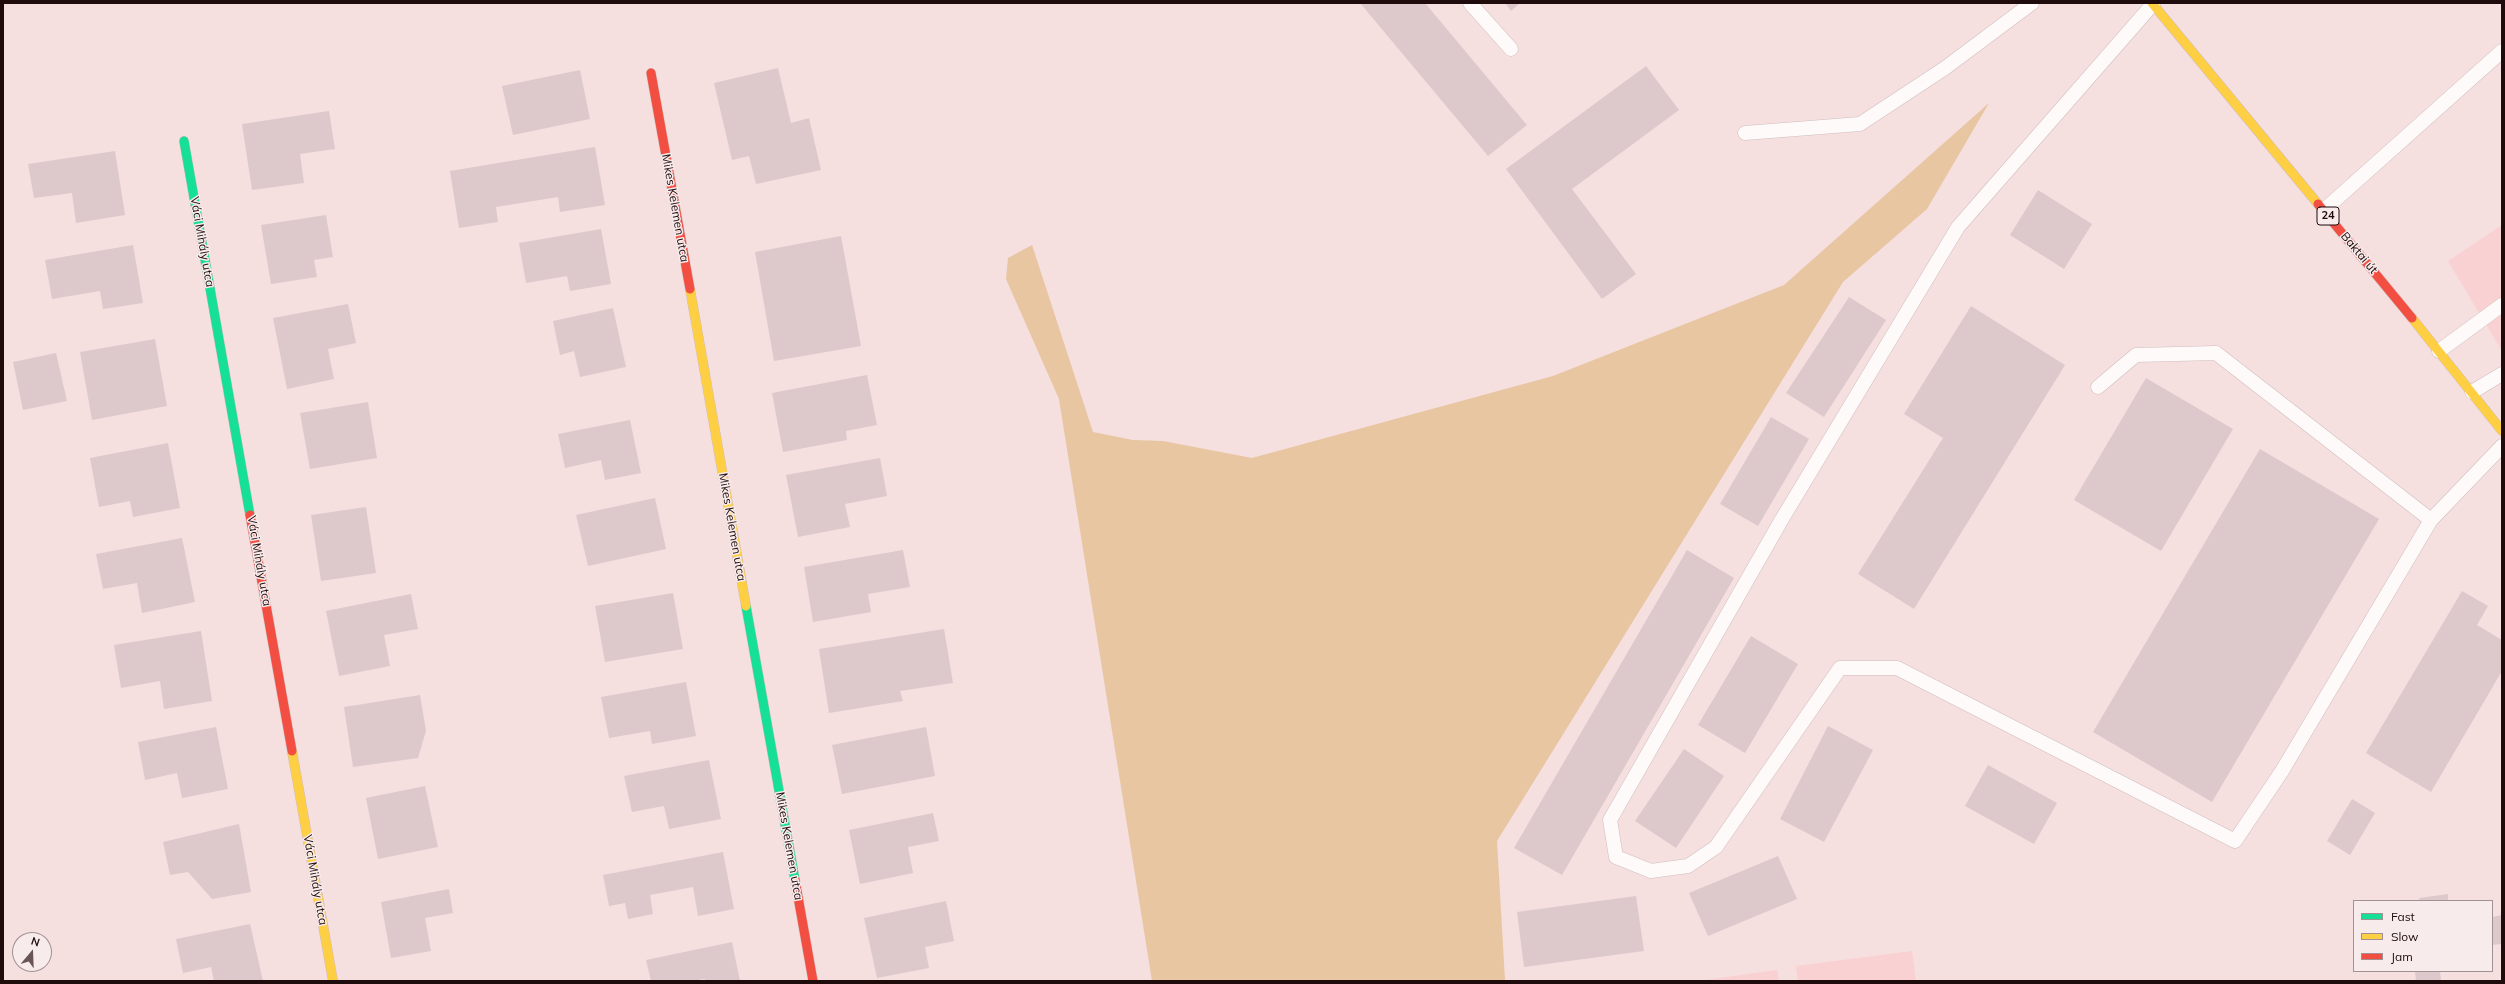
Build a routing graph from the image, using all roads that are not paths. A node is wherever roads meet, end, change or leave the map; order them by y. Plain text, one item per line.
1 (1470, 3) edge
2 (2032, 3) edge
3 (2152, 4) edge
4 (1511, 49) dead end
5 (2502, 51) edge
6 (651, 73) dead end
7 (1745, 133) dead end
8 (184, 142) dead end
9 (2324, 210) junction
10 (2502, 305) edge
11 (2439, 351) junction
12 (2502, 374) edge
13 (2098, 387) dead end
14 (2472, 392) junction
15 (2502, 431) edge
16 (2502, 446) edge
17 (2431, 520) junction
18 (333, 981) edge
19 (813, 981) edge

1 - 4 lane
2 - 7 lane
3 - 9 street, Baktai út / 24
3 - 17 lane
5 - 9 lane
6 - 19 street, Mikes Kelemen utca
8 - 18 street, Váci Mihály utca
9 - 11 street, Baktai út / 24
10 - 11 lane
11 - 14 street, Baktai út / 24
12 - 14 lane
13 - 17 lane
14 - 15 street, Baktai út / 24
16 - 17 lane

